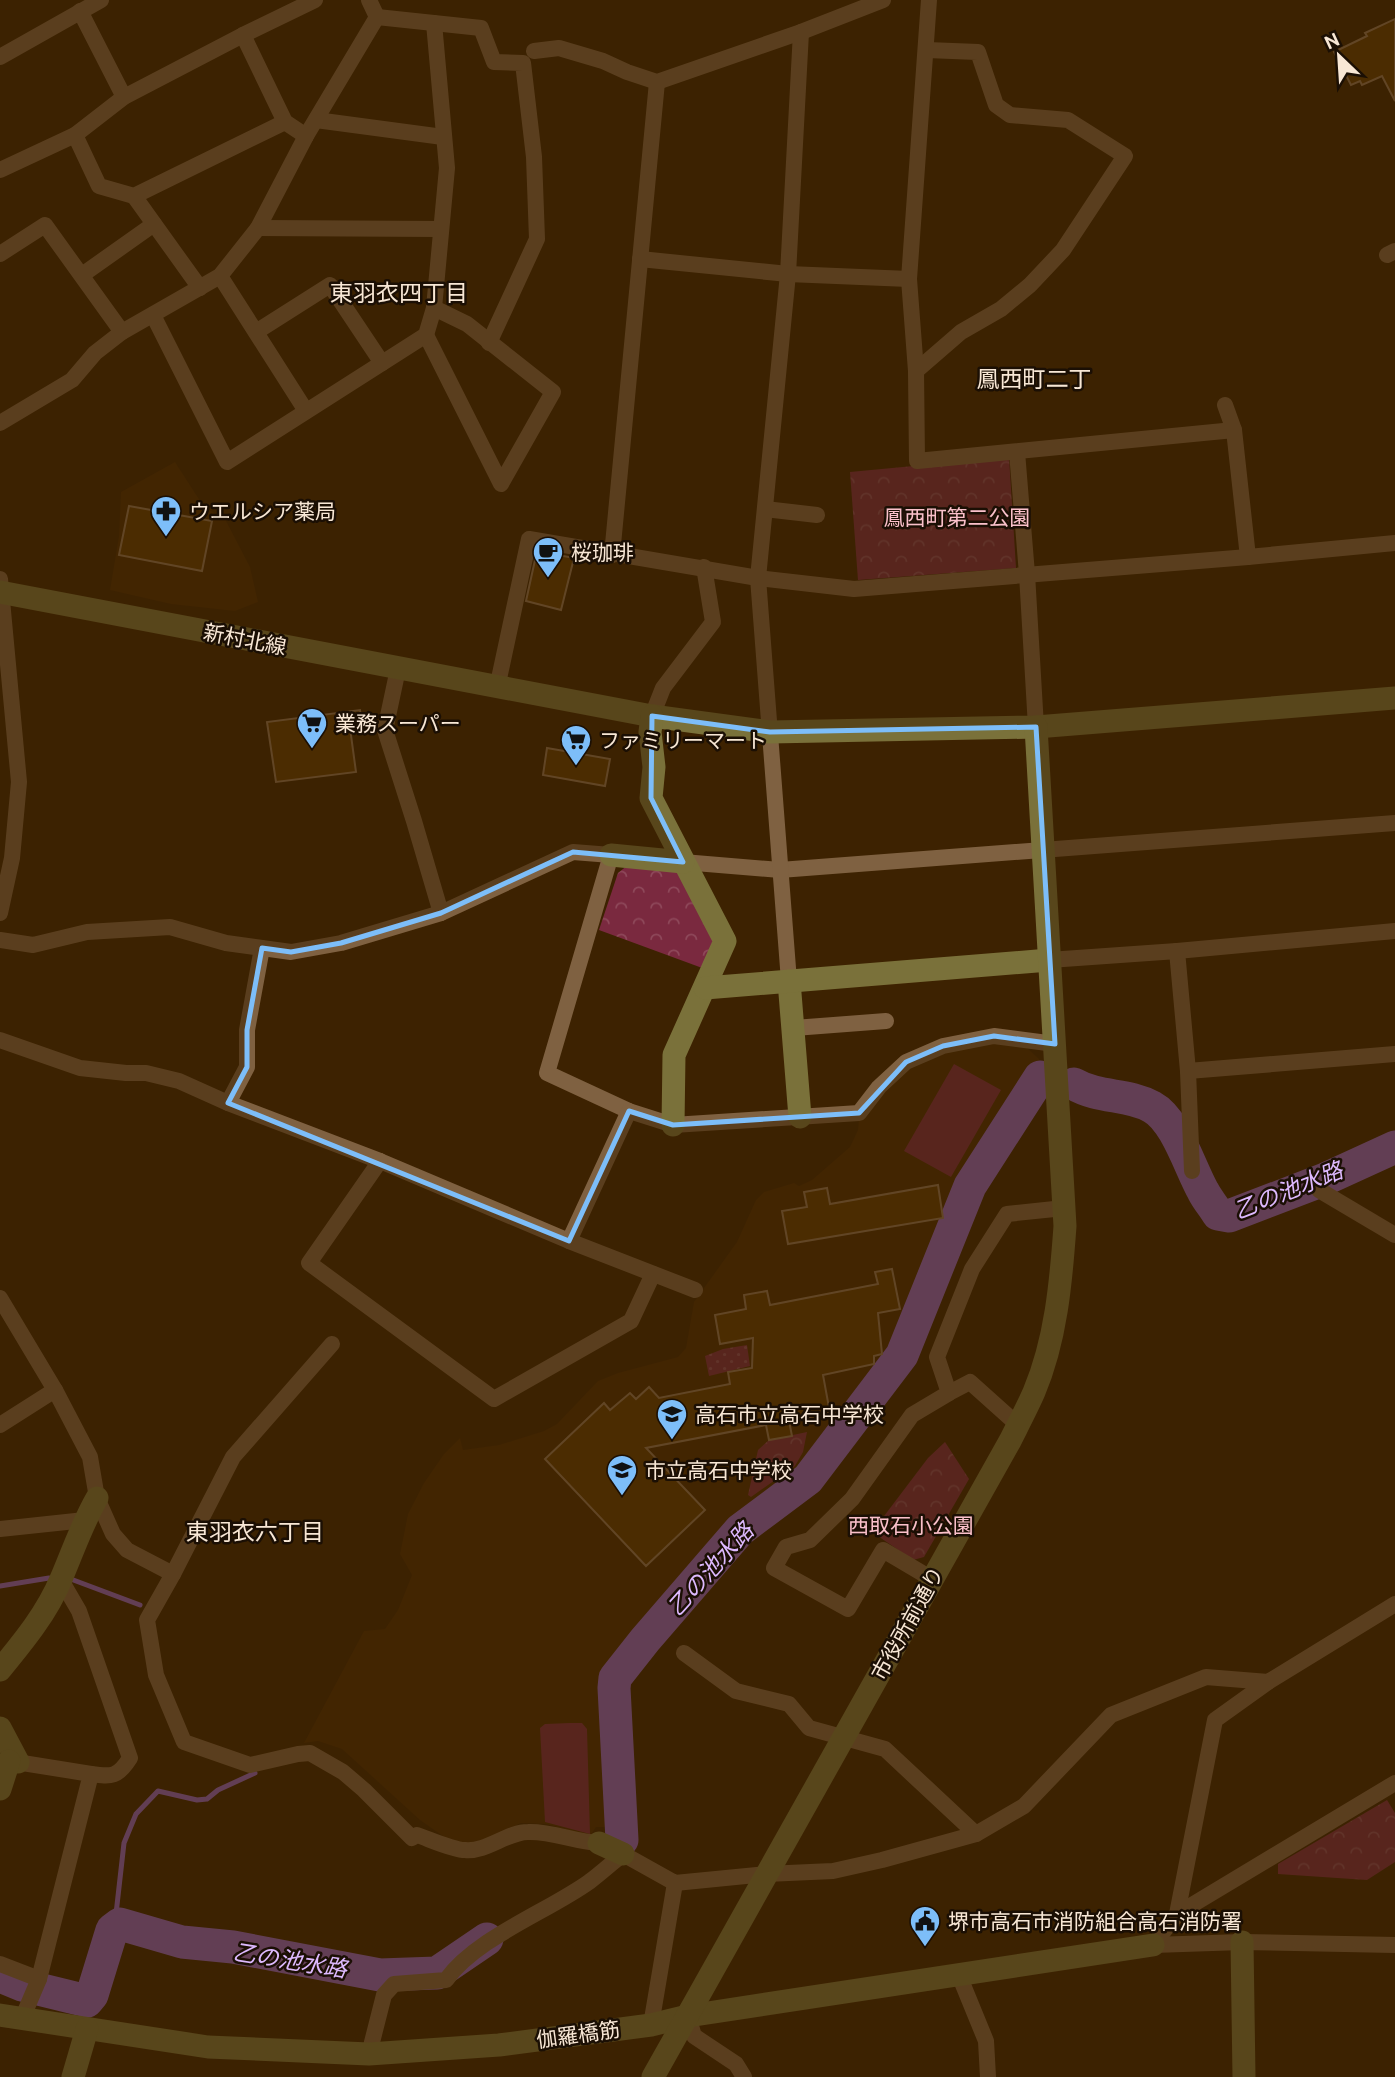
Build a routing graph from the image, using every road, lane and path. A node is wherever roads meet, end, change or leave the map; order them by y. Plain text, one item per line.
1 (101, 0) edge
2 (314, 0) edge
3 (369, 0) edge
4 (883, 0) edge
5 (929, 0) edge
6 (80, 11) junction
7 (377, 17) junction
8 (434, 23) junction
9 (801, 32) junction
10 (243, 35) junction
11 (926, 50) junction
12 (534, 51) dead end
13 (0, 57) edge
14 (657, 82) junction
15 (124, 97) junction
16 (316, 120) junction
17 (285, 122) junction
18 (75, 135) junction
19 (306, 136) junction
20 (443, 138) junction
21 (0, 170) edge
22 (134, 197) junction
23 (154, 223) junction
24 (258, 228) junction
25 (441, 229) junction
26 (0, 254) edge
27 (640, 259) junction
28 (788, 274) junction
29 (82, 275) junction
30 (220, 276) junction
31 (909, 279) junction
32 (200, 288) junction
33 (434, 308) junction
34 (153, 315) junction
35 (122, 332) junction
36 (256, 332) junction
37 (426, 335) junction
38 (489, 342) junction
39 (382, 363) junction
40 (916, 371) junction
41 (1225, 405) dead end
42 (306, 411) junction
43 (0, 423) edge
44 (1234, 430) junction
45 (1017, 452) junction
46 (765, 509) junction
47 (817, 515) dead end
48 (1395, 543) edge
49 (612, 555) junction
50 (1248, 557) junction
51 (704, 567) junction
52 (1027, 574) junction
53 (758, 578) junction
54 (0, 588) edge
55 (398, 668) junction
56 (494, 687) junction
57 (1395, 698) edge
58 (652, 716) junction
59 (1036, 727) junction
60 (770, 732) junction
61 (1395, 823) edge
62 (1045, 850) junction
63 (611, 855) junction
64 (683, 862) junction
65 (780, 870) junction
66 (0, 913) edge
67 (441, 913) junction
68 (1395, 931) edge
69 (0, 940) edge
70 (262, 948) junction
71 (1177, 951) junction
72 (1049, 960) junction
73 (789, 981) junction
74 (705, 988) junction
75 (886, 1021) dead end
76 (794, 1028) junction
77 (0, 1040) edge
78 (1055, 1044) junction
79 (1395, 1054) edge
80 (1188, 1071) junction
81 (228, 1103) junction
82 (629, 1111) junction
83 (800, 1116) junction
84 (673, 1125) junction
85 (380, 1161) junction
86 (1192, 1171) dead end
87 (1319, 1190) dead end
88 (1064, 1208) junction
89 (1395, 1234) edge
90 (569, 1241) junction
91 (653, 1274) junction
92 (695, 1290) dead end
93 (0, 1298) edge
94 (332, 1344) dead end
95 (55, 1390) junction
96 (949, 1393) junction
97 (0, 1424) edge
98 (1018, 1425) junction
99 (97, 1498) junction
100 (85, 1520) junction
101 (0, 1529) edge
102 (173, 1574) junction
103 (62, 1577) junction
104 (932, 1579) junction
105 (1395, 1604) edge
106 (684, 1653) dead end
107 (0, 1670) edge
108 (1268, 1682) junction
109 (0, 1728) edge
110 (843, 1737) junction
111 (9, 1761) edge
112 (91, 1774) junction
113 (1395, 1783) edge
114 (0, 1790) edge
115 (976, 1834) junction
116 (599, 1843) joint
117 (623, 1854) junction
118 (766, 1874) junction
119 (675, 1883) junction
120 (1177, 1914) junction
121 (1242, 1942) junction
122 (1153, 1945) junction
123 (1395, 1945) edge
124 (0, 1964) edge
125 (960, 1975) junction
126 (36, 1984) junction
127 (11, 2017) edge
128 (688, 2017) junction
129 (651, 2025) junction
130 (87, 2029) junction
131 (369, 2054) junction
132 (73, 2077) edge
133 (653, 2077) edge
134 (744, 2077) edge
135 (988, 2077) edge
136 (1244, 2077) edge

1 - 6 street
2 - 10 street
3 - 7 street
4 - 9 street
5 - 11 street
6 - 13 street
6 - 15 street
7 - 8 street
7 - 16 street
8 - 20 street
8 - 38 street
9 - 14 street
9 - 28 street
10 - 15 street
10 - 17 street
11 - 31 street
11 - 40 street
12 - 14 street
14 - 27 street
15 - 18 street
16 - 19 street
16 - 20 street
17 - 19 street
17 - 22 street
18 - 21 street
18 - 22 street
19 - 24 street
20 - 25 street
22 - 23 street
23 - 29 street
23 - 32 street
24 - 25 street
24 - 30 street
25 - 33 street
26 - 29 street
27 - 28 street
27 - 49 street
28 - 31 street
28 - 46 street
29 - 35 street
30 - 32 street
30 - 36 street
31 - 40 street
32 - 34 street
33 - 37 street
33 - 38 street
34 - 35 street
34 - 42 street
35 - 43 street
36 - 39 street
36 - 42 street
37 - 38 street
37 - 39 street
39 - 42 street
40 - 45 street
41 - 44 street
44 - 45 street
44 - 50 street
45 - 52 street
46 - 47 street
46 - 53 street
48 - 50 street
49 - 51 street
49 - 56 street
50 - 52 street
51 - 53 street
51 - 58 street
52 - 53 street
52 - 59 street
53 - 60 street
54 - 55 street, 新村北線
54 - 66 street
55 - 56 street, 新村北線
55 - 67 street
56 - 58 street, 新村北線
57 - 59 street, 新村北線
58 - 60 street, 新村北線
58 - 64 street
59 - 60 street, 新村北線
59 - 62 street, 市役所前通り
60 - 65 street
61 - 62 street
62 - 65 street
62 - 72 street, 市役所前通り
63 - 64 street
63 - 67 street
63 - 82 street
64 - 65 street
64 - 74 street
65 - 73 street
67 - 70 street
68 - 71 street
69 - 70 street
70 - 81 street
71 - 72 street
71 - 80 street
72 - 73 street
72 - 78 street, 市役所前通り
73 - 74 street
73 - 76 street
74 - 84 street
75 - 76 street
76 - 83 street
77 - 81 street
78 - 83 street
78 - 88 street, 市役所前通り
79 - 80 street
80 - 86 street
81 - 85 street
82 - 84 street
82 - 90 street
83 - 84 street
85 - 90 street
85 - 91 street
87 - 89 street
88 - 96 street
88 - 98 street, 市役所前通り
90 - 91 street
91 - 92 street
93 - 95 street
94 - 102 street
95 - 97 street
95 - 99 street
96 - 98 street
96 - 104 street
98 - 104 street, 市役所前通り
99 - 100 street
99 - 102 street
100 - 101 street
100 - 103 street
102 - 116 street
103 - 107 street
103 - 112 street
104 - 110 street, 市役所前通り
105 - 108 street
106 - 110 street
108 - 115 street
108 - 120 street
109 - 111 street
110 - 115 street
110 - 118 street, 市役所前通り
111 - 112 street
111 - 114 street
112 - 126 street
113 - 120 street
115 - 118 street
116 - 117 street
117 - 119 street
117 - 131 street
118 - 119 street
118 - 128 street, 市役所前通り
119 - 129 street
120 - 122 street
121 - 122 street
121 - 123 street
121 - 136 street
122 - 125 street, 伽羅橋筋
124 - 126 street
125 - 128 street, 伽羅橋筋
125 - 135 street
126 - 127 street
127 - 130 street, 伽羅橋筋
128 - 129 street, 伽羅橋筋
128 - 133 street, 市役所前通り
128 - 134 street
129 - 131 street, 伽羅橋筋
130 - 131 street, 伽羅橋筋
130 - 132 street

